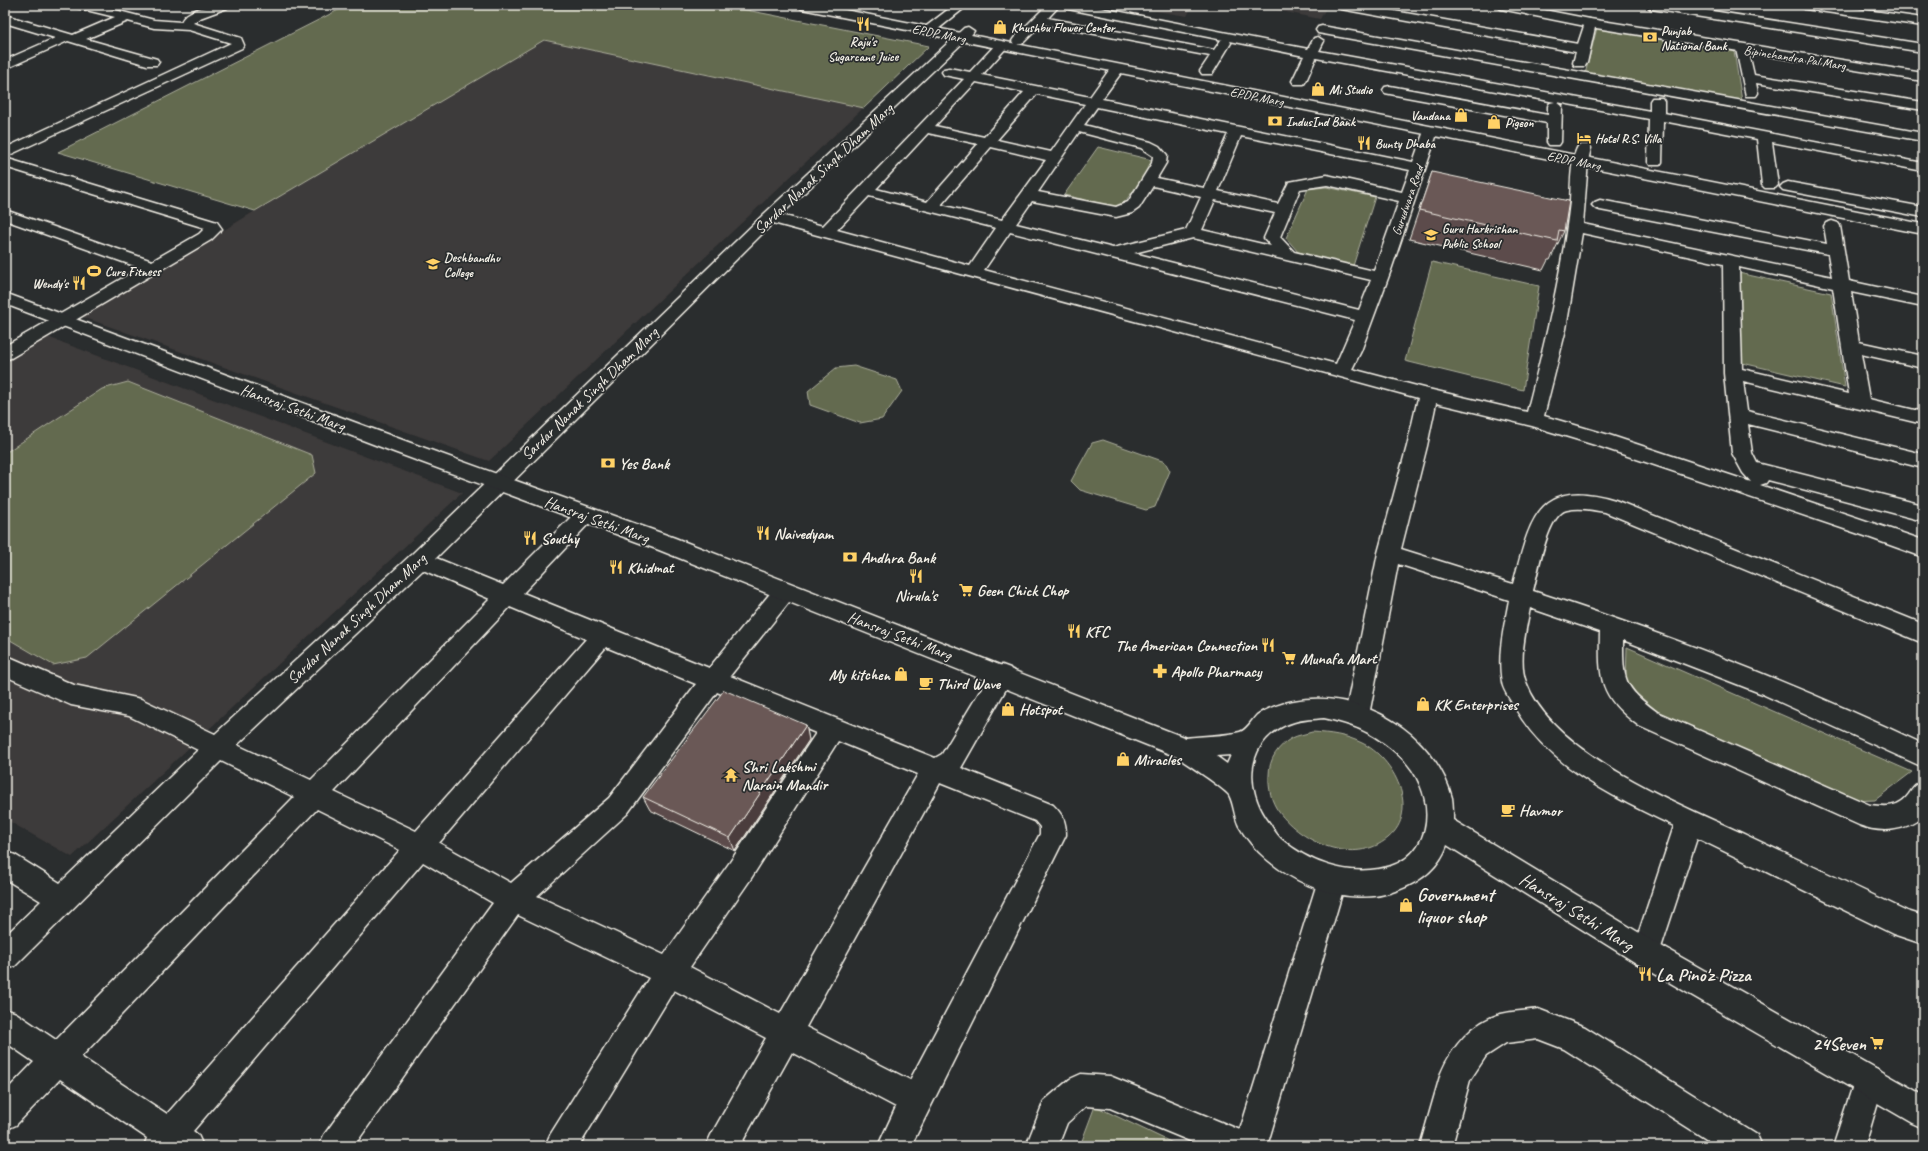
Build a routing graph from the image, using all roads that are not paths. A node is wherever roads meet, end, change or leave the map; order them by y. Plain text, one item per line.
1 (82, 5) edge
2 (223, 5) edge
3 (802, 5) edge
4 (857, 5) edge
5 (962, 5) edge
6 (1054, 5) edge
7 (1068, 5) edge
8 (1501, 5) edge
9 (1650, 5) edge
10 (1805, 5) edge
11 (1335, 10) edge
12 (1873, 10) edge
13 (126, 17) junction
14 (5, 19) edge
15 (1038, 20) junction
16 (1923, 22) edge
17 (1590, 23) junction
18 (190, 26) junction
19 (933, 28) junction
20 (1322, 30) junction
21 (965, 34) junction
22 (1229, 37) junction
23 (71, 38) junction
24 (1018, 41) junction
25 (1002, 46) junction
26 (1923, 48) edge
27 (1582, 49) junction
28 (1742, 49) junction
29 (1217, 54) junction
30 (1313, 54) junction
31 (1126, 56) dead end
32 (152, 62) dead end
33 (5, 65) edge
34 (1192, 68) dead end
35 (1117, 69) junction
36 (1395, 70) junction
37 (1207, 71) junction
38 (949, 72) dead end
39 (1222, 74) dead end
40 (1578, 76) junction
41 (1923, 77) edge
42 (973, 78) junction
43 (1748, 78) junction
44 (1298, 87) dead end
45 (1032, 90) junction
46 (1658, 90) junction
47 (1556, 98) junction
48 (1094, 102) junction
49 (1923, 106) edge
50 (1755, 108) junction
51 (1657, 116) junction
52 (1554, 120) junction
53 (1456, 122) dead end
54 (1075, 127) junction
55 (925, 128) junction
56 (1236, 130) junction
57 (1431, 131) junction
58 (1764, 137) junction
59 (1923, 137) edge
60 (987, 142) junction
61 (1554, 142) junction
62 (5, 153) edge
63 (1583, 155) junction
64 (1054, 157) junction
65 (5, 162) edge
66 (1655, 162) junction
67 (1670, 165) dead end
68 (1418, 167) junction
69 (1923, 167) edge
70 (1747, 180) dead end
71 (1149, 181) junction
72 (1770, 185) junction
73 (866, 191) junction
74 (1210, 194) junction
75 (1028, 195) junction
76 (1408, 198) junction
77 (1600, 205) dead end
78 (930, 208) junction
79 (1284, 210) junction
80 (1923, 212) edge
81 (5, 215) edge
82 (770, 217) junction
83 (1006, 226) junction
84 (1832, 226) dead end
85 (1575, 227) junction
86 (1923, 229) edge
87 (827, 232) junction
88 (1193, 233) junction
89 (1836, 251) junction
90 (1113, 252) junction
91 (1289, 256) junction
92 (1731, 261) junction
93 (152, 267) junction
94 (973, 273) junction
95 (1382, 273) junction
96 (1842, 286) junction
97 (5, 298) edge
98 (1923, 302) edge
99 (1365, 317) junction
100 (63, 319) junction
101 (1852, 346) junction
102 (5, 354) edge
103 (1923, 362) edge
104 (1342, 371) junction
105 (1733, 374) junction
106 (1428, 395) junction
107 (1860, 403) junction
108 (1738, 415) junction
109 (1923, 418) edge
110 (1534, 420) junction
111 (1923, 461) edge
112 (1750, 468) junction
113 (497, 482) junction
114 (1777, 500) junction
115 (1923, 513) edge
116 (585, 515) junction
117 (1923, 549) edge
118 (1389, 553) junction
119 (420, 560) junction
120 (785, 591) junction
121 (507, 596) junction
122 (1522, 596) junction
123 (1611, 626) junction
124 (1923, 634) edge
125 (602, 636) junction
126 (5, 665) edge
127 (1002, 675) junction
128 (713, 680) junction
129 (1357, 715) junction
130 (833, 728) junction
131 (1248, 742) junction
132 (217, 748) junction
133 (1186, 749) junction
134 (1923, 756) edge
135 (934, 770) junction
136 (1239, 787) junction
137 (315, 794) junction
138 (1923, 794) edge
139 (1689, 821) junction
140 (1440, 826) junction
141 (419, 846) junction
142 (5, 864) edge
143 (1332, 880) junction
144 (62, 899) junction
145 (513, 899) junction
146 (1923, 930) edge
147 (1646, 953) junction
148 (5, 956) edge
149 (669, 972) junction
150 (5, 1024) edge
151 (785, 1033) junction
152 (58, 1060) junction
153 (1868, 1081) junction
154 (916, 1100) junction
155 (1923, 1112) edge
156 (5, 1114) edge
157 (173, 1142) edge
158 (335, 1146) edge
159 (561, 1146) edge
160 (722, 1146) edge
161 (894, 1146) edge
162 (1042, 1146) edge
163 (1241, 1146) edge
164 (1251, 1146) edge
165 (1436, 1146) edge
166 (1746, 1146) edge
167 (1849, 1146) edge

1 - 13 street
2 - 18 street
3 - 19 street, EPDP Marg
4 - 19 street, EPDP Marg
5 - 19 street
6 - 15 street
7 - 22 street
8 - 17 street, Bipinchandra Pal Marg
9 - 26 street
10 - 12 street
11 - 20 street
11 - 27 street
12 - 16 street
13 - 18 street
13 - 23 street
14 - 23 street
15 - 24 street
15 - 29 street
17 - 27 street
17 - 28 street, Bipinchandra Pal Marg
18 - 62 street
19 - 21 street, EPDP Marg
20 - 30 street
20 - 40 street
21 - 24 street, EPDP Marg
21 - 25 street, EPDP Marg
21 - 82 street, Sardar Nanak Singh Dham Marg
22 - 29 street
22 - 30 street
23 - 32 street
23 - 33 street
24 - 31 street, EPDP Marg
25 - 35 street, EPDP Marg
25 - 42 street
27 - 40 street
28 - 41 street, Bipinchandra Pal Marg
28 - 43 street
29 - 37 street
30 - 36 street
30 - 44 street
34 - 37 street, EPDP Marg
35 - 48 street
35 - 57 street, EPDP Marg
36 - 47 street
36 - 52 street
37 - 39 street, EPDP Marg
38 - 42 street
40 - 46 street
42 - 45 street
42 - 55 street
43 - 49 street
43 - 50 street
45 - 48 street
45 - 60 street
46 - 50 street
46 - 51 street
47 - 51 street
47 - 52 street
48 - 54 street
48 - 56 street
50 - 59 street
51 - 58 street
51 - 66 street
52 - 61 street
53 - 61 street, EPDP Marg
54 - 64 street
54 - 71 street
55 - 60 street
55 - 73 street
56 - 68 street
56 - 74 street
57 - 63 street, EPDP Marg
57 - 68 street, Gurudwara Road
58 - 69 street
58 - 72 street
60 - 64 street
60 - 78 street
61 - 63 street, EPDP Marg
63 - 66 street, EPDP Marg
63 - 85 street
63 - 86 street, EPDP Marg
64 - 75 street
65 - 93 street
66 - 67 street, EPDP Marg
68 - 76 street, Gurudwara Road
70 - 72 street
71 - 74 street
71 - 75 street
72 - 80 street
73 - 78 street
73 - 87 street
74 - 79 street
74 - 88 street
75 - 83 street
76 - 79 street
76 - 95 street, Gurudwara Road
77 - 89 street
78 - 83 street
79 - 91 street
81 - 93 street
82 - 87 street
82 - 113 street, Sardar Nanak Singh Dham Marg
83 - 90 street
83 - 94 street
84 - 89 street
85 - 92 street
85 - 110 street
87 - 94 street
88 - 90 street
88 - 91 street
89 - 96 street
90 - 99 street
91 - 95 street
92 - 96 street
92 - 105 street
93 - 100 street
94 - 104 street
95 - 99 street, Gurudwara Road
96 - 98 street
96 - 101 street
97 - 100 street, Hansraj Sethi Marg
99 - 104 street, Gurudwara Road
100 - 102 street
100 - 113 street, Hansraj Sethi Marg
101 - 103 street
101 - 107 street
104 - 106 street
105 - 107 street
105 - 108 street
106 - 110 street
106 - 118 street
107 - 109 street
108 - 111 street
108 - 112 street
110 - 114 street
112 - 114 street
112 - 115 street
113 - 116 street, Hansraj Sethi Marg
113 - 119 street, Sardar Nanak Singh Dham Marg
114 - 117 street
116 - 120 street, Hansraj Sethi Marg
116 - 121 street
118 - 122 street
118 - 129 street
119 - 121 street
119 - 132 street, Sardar Nanak Singh Dham Marg
120 - 127 street, Hansraj Sethi Marg
120 - 128 street
121 - 125 street
121 - 137 street
122 - 123 street
122 - 124 street
122 - 139 street
123 - 134 street
123 - 138 street
125 - 128 street
125 - 141 street
126 - 132 street
127 - 133 street, Hansraj Sethi Marg
127 - 135 street
128 - 130 street
128 - 145 street
129 - 131 street
129 - 140 street
130 - 135 street
130 - 149 street
131 - 133 street
131 - 136 street
132 - 137 street
132 - 144 street, Sardar Nanak Singh Dham Marg
133 - 136 street
135 - 151 street
135 - 154 street
136 - 143 street
137 - 141 street
137 - 152 street
139 - 146 street
139 - 147 street
140 - 143 street
140 - 147 street, Hansraj Sethi Marg
141 - 145 street
141 - 157 street
142 - 144 street
143 - 164 street
144 - 148 street, Sardar Nanak Singh Dham Marg
145 - 149 street
145 - 158 street
147 - 153 street, Hansraj Sethi Marg
149 - 151 street
149 - 159 street
150 - 152 street
151 - 154 street
151 - 160 street
152 - 156 street
152 - 157 street
153 - 155 street, Hansraj Sethi Marg
153 - 167 street
154 - 161 street
162 - 163 street
165 - 166 street

